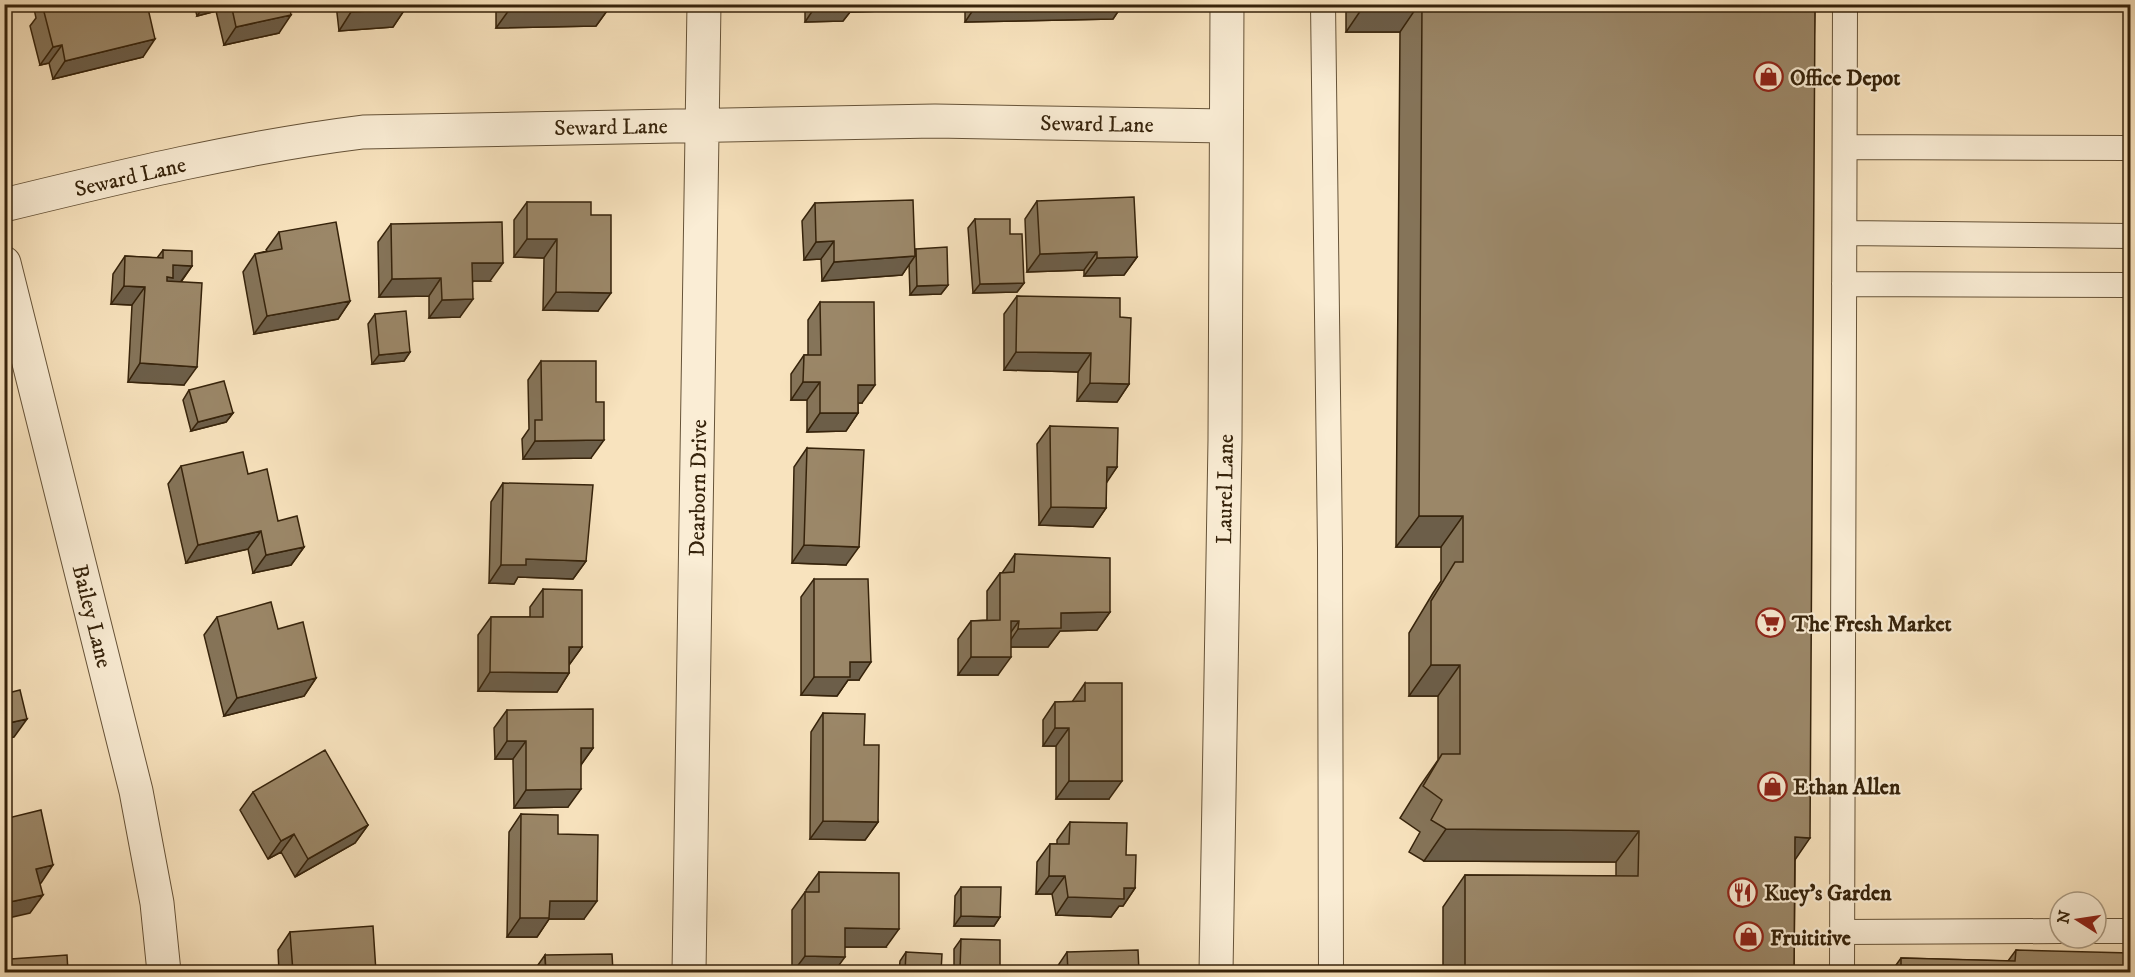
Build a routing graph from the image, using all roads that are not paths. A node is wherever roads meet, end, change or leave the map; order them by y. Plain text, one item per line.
1 (704, 4) edge
2 (1227, 4) edge
3 (1323, 4) edge
4 (1845, 4) edge
5 (702, 124) junction
6 (1226, 126) junction
7 (1845, 147) junction
8 (2130, 148) edge
9 (4, 205) edge
10 (1845, 232) junction
11 (2130, 236) edge
12 (4, 262) edge
13 (1844, 284) junction
14 (2130, 285) edge
15 (2048, 931) edge
16 (2108, 931) edge
17 (2130, 931) edge
18 (1842, 932) junction
19 (164, 972) edge
20 (689, 972) edge
21 (1216, 972) edge
22 (1331, 972) edge
23 (1842, 972) edge

1 - 5 street, Dearborn Drive
2 - 6 street, Laurel Lane
3 - 22 lane
4 - 7 lane
5 - 6 street, Seward Lane
5 - 9 street, Seward Lane
5 - 20 street, Dearborn Drive
6 - 21 street, Laurel Lane
7 - 8 lane
7 - 10 lane
10 - 11 lane
10 - 13 lane
12 - 19 street, Bailey Lane
13 - 14 lane
13 - 18 lane
15 - 18 lane
16 - 17 lane
18 - 23 lane

